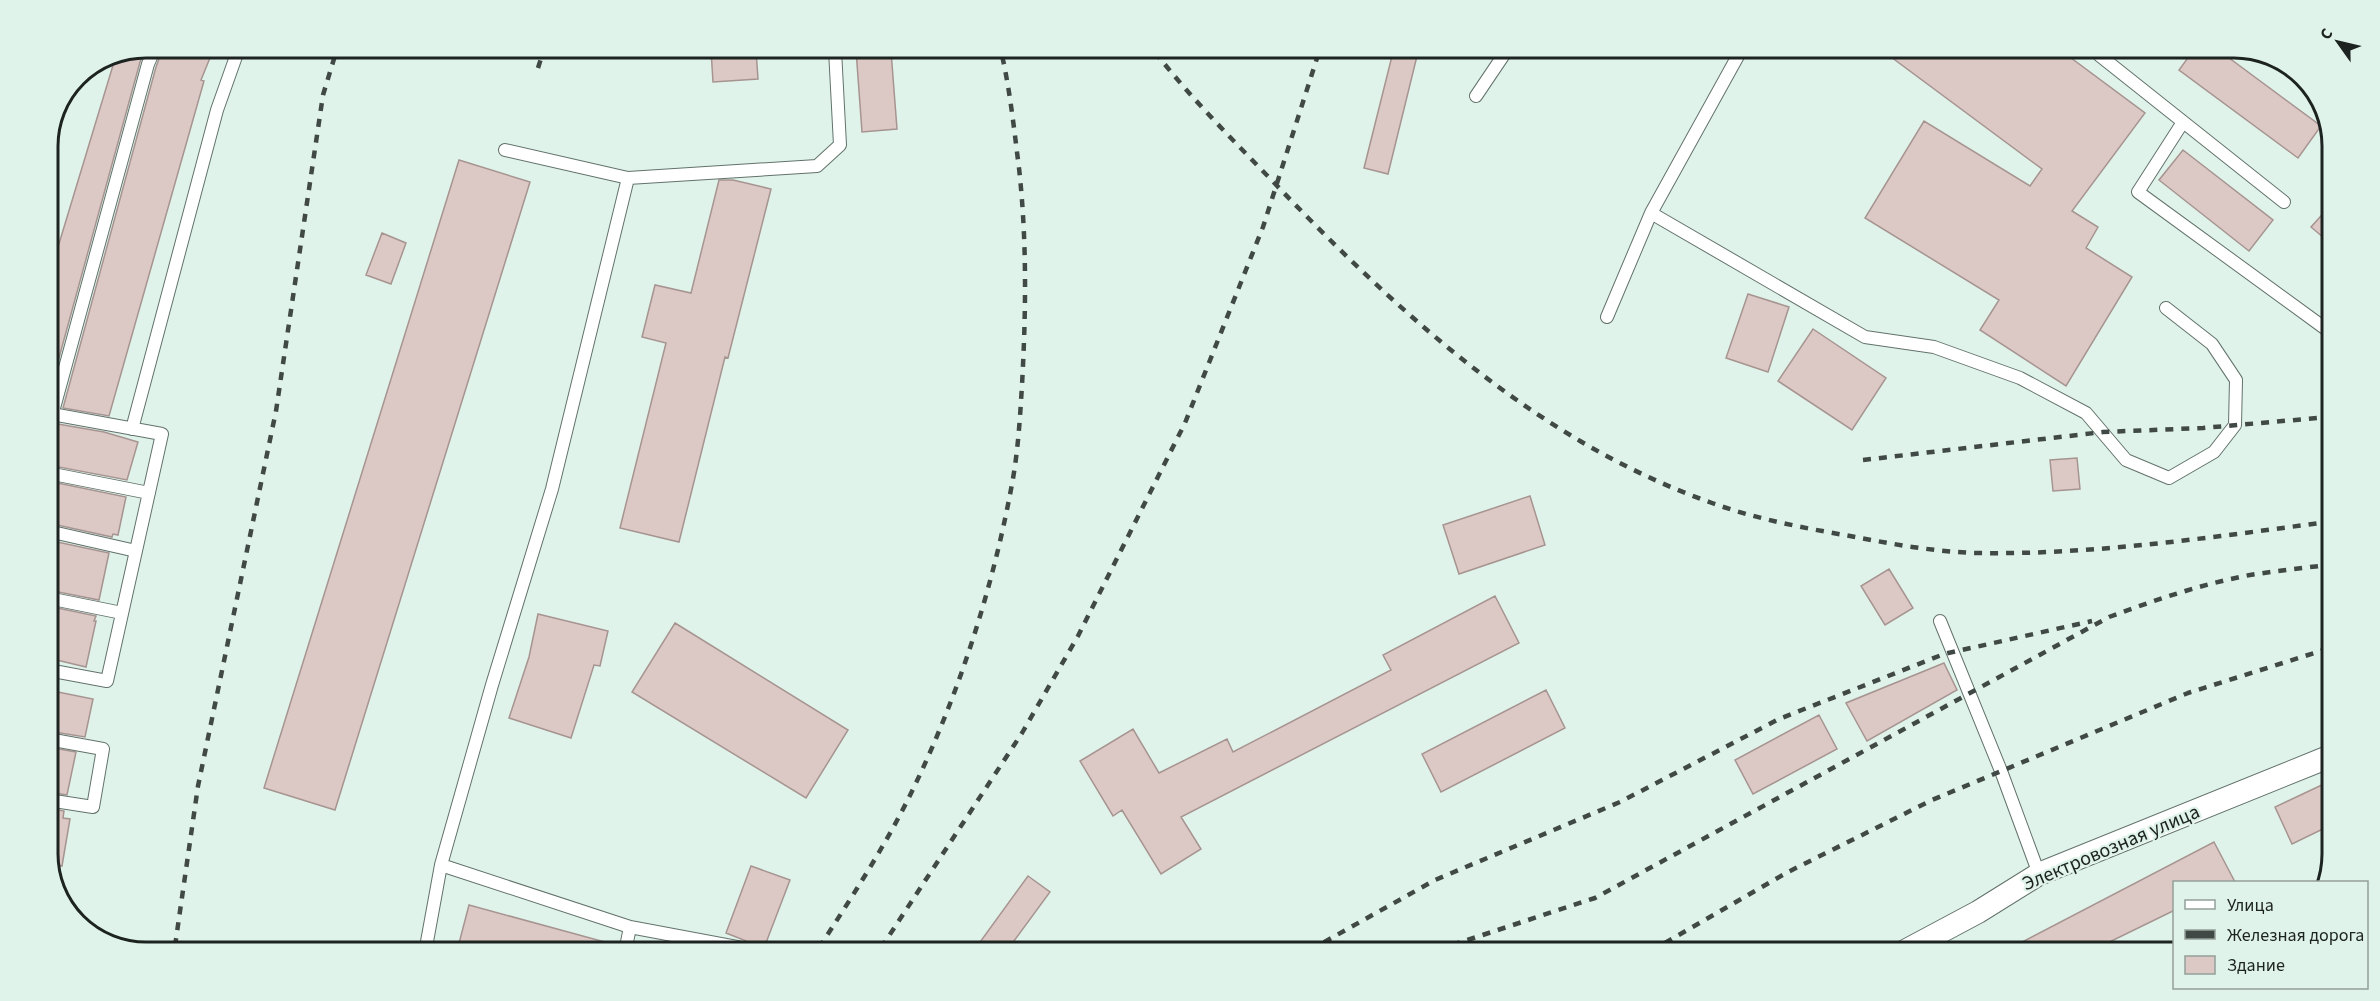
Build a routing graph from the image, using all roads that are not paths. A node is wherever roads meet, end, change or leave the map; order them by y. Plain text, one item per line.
1 (151, 59) edge
2 (235, 59) edge
3 (835, 59) edge
4 (1501, 59) edge
5 (1736, 59) edge
6 (2104, 59) edge
7 (1476, 96) dead end
8 (2183, 122) junction
9 (506, 150) dead end
10 (628, 178) junction
11 (2284, 202) dead end
12 (1651, 213) junction
13 (2166, 308) dead end
14 (1607, 317) dead end
15 (2321, 326) edge
16 (59, 389) edge
17 (59, 415) edge
18 (132, 429) junction
19 (59, 475) edge
20 (149, 493) junction
21 (59, 534) edge
22 (136, 551) junction
23 (59, 600) edge
24 (122, 613) junction
25 (1940, 621) dead end
26 (59, 672) edge
27 (59, 741) edge
28 (2322, 760) edge
29 (59, 802) edge
30 (441, 865) junction
31 (2039, 874) junction
32 (630, 927) junction
33 (427, 942) edge
34 (627, 942) edge
35 (710, 942) edge
36 (1922, 942) edge

1 - 16 lane
2 - 18 lane
3 - 10 lane
4 - 7 lane
5 - 12 lane
6 - 8 lane
8 - 11 lane
8 - 15 lane
9 - 10 lane
10 - 30 lane
12 - 13 lane
12 - 14 lane
17 - 18 lane
18 - 20 lane
19 - 20 lane
20 - 22 lane
21 - 22 lane
22 - 24 lane
23 - 24 lane
24 - 26 lane
25 - 31 lane
27 - 29 lane
28 - 31 street, Электровозная улица
30 - 32 lane
30 - 33 lane
31 - 36 street, Электровозная улица
32 - 34 lane
32 - 35 lane

